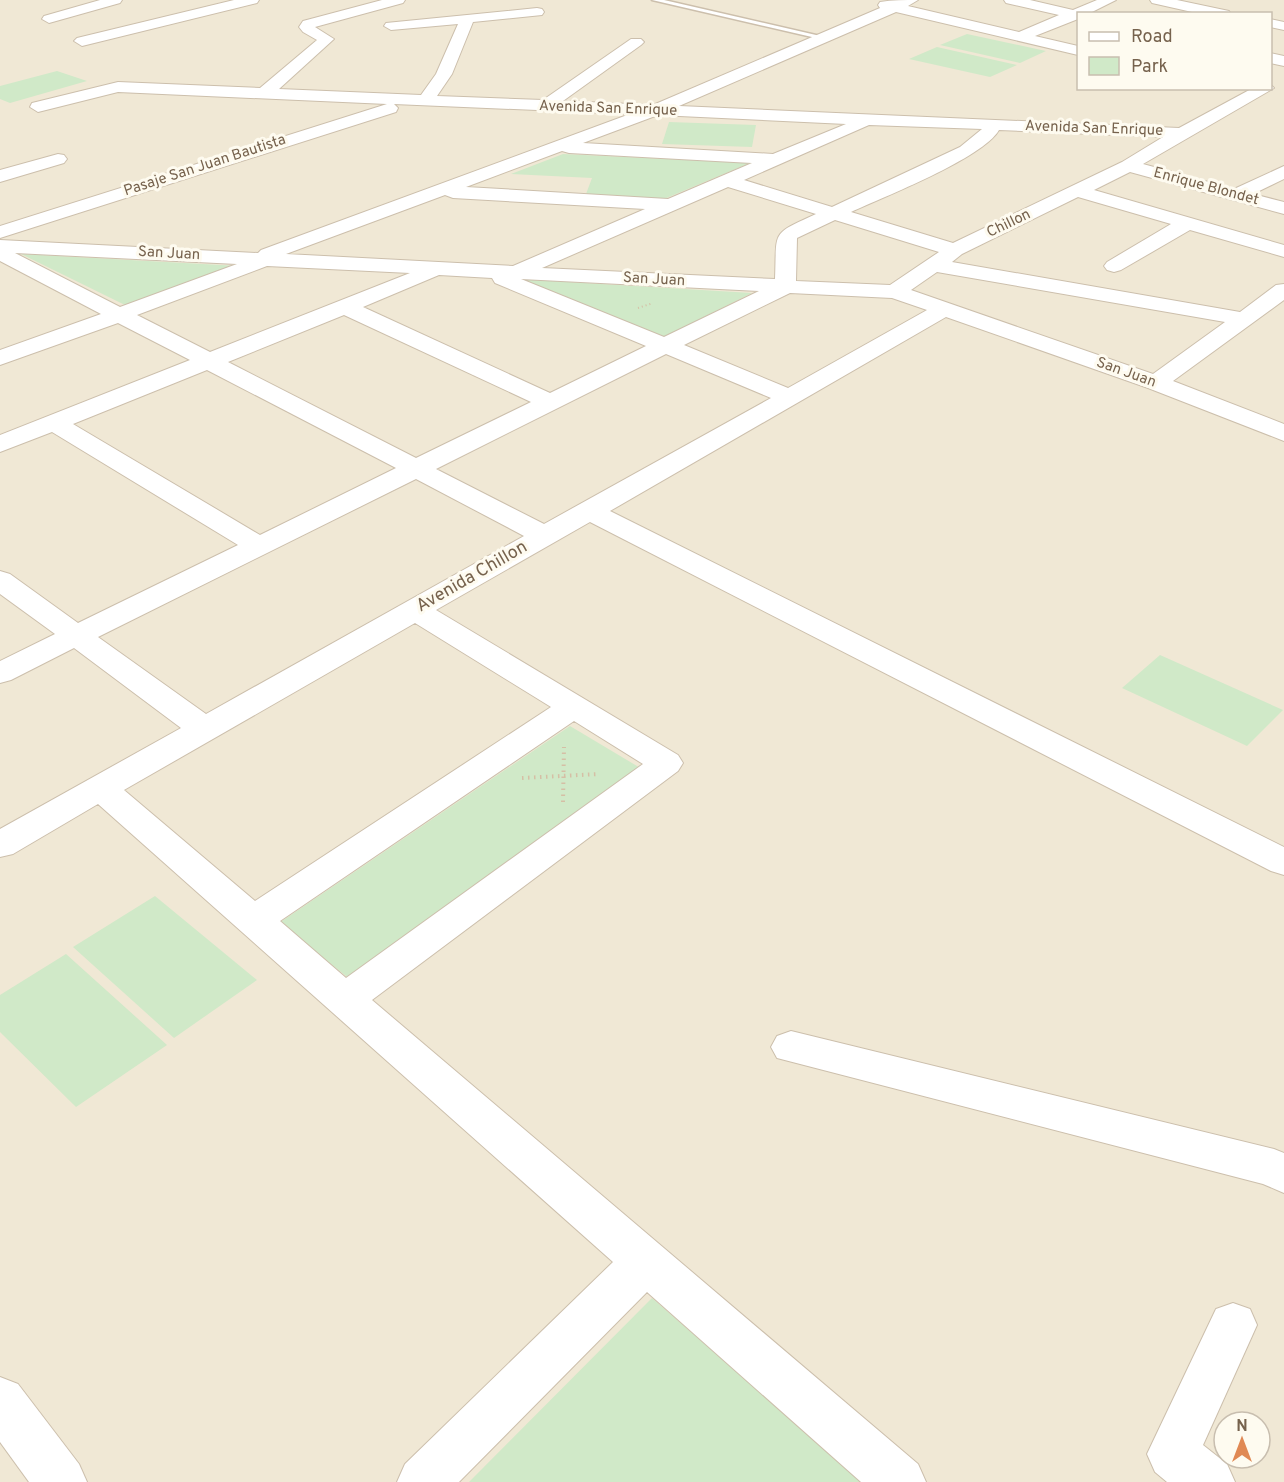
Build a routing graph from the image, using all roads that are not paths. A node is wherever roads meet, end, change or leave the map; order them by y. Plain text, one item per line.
1 (115, 0) edge
2 (203, 0) edge
3 (252, 0) edge
4 (398, 0) edge
5 (493, 0) edge
6 (655, 0) edge
7 (911, 0) edge
8 (1011, 0) edge
9 (1109, 0) edge
10 (1157, 0) edge
11 (872, 2) dead end
12 (223, 7) junction
13 (895, 7) junction
14 (1083, 12) edge
15 (1214, 12) edge
16 (1077, 15) edge
17 (49, 19) dead end
18 (467, 19) junction
19 (391, 26) dead end
20 (1021, 36) junction
21 (825, 38) junction
22 (82, 41) dead end
23 (636, 42) dead end
24 (1077, 50) edge
25 (1263, 90) edge
26 (262, 95) junction
27 (417, 101) junction
28 (544, 106) junction
29 (38, 107) dead end
30 (654, 111) junction
31 (870, 120) junction
32 (993, 125) junction
33 (1182, 133) junction
34 (556, 147) junction
35 (58, 159) dead end
36 (778, 159) junction
37 (1128, 166) junction
38 (1284, 172) edge
39 (0, 176) edge
40 (727, 181) junction
41 (439, 191) junction
42 (1077, 191) junction
43 (1236, 195) junction
44 (672, 205) junction
45 (1284, 208) edge
46 (835, 212) junction
47 (1188, 223) junction
48 (0, 232) edge
49 (0, 246) edge
50 (956, 250) junction
51 (1284, 250) edge
52 (0, 253) edge
53 (264, 259) junction
54 (934, 265) junction
55 (1114, 266) dead end
56 (441, 269) junction
57 (481, 271) junction
58 (513, 272) junction
59 (785, 286) junction
60 (1284, 290) edge
61 (895, 292) junction
62 (344, 307) junction
63 (945, 309) junction
64 (119, 315) junction
65 (1243, 319) junction
66 (664, 346) junction
67 (0, 358) edge
68 (209, 361) junction
69 (1156, 383) junction
70 (790, 397) junction
71 (550, 402) junction
72 (54, 423) junction
73 (1279, 426) edge
74 (0, 444) edge
75 (416, 468) junction
76 (589, 511) junction
77 (546, 536) junction
78 (259, 546) junction
79 (0, 580) edge
80 (415, 610) junction
81 (76, 636) junction
82 (0, 673) edge
83 (569, 710) junction
84 (205, 729) junction
85 (101, 788) junction
86 (0, 845) edge
87 (1284, 862) edge
88 (254, 920) junction
89 (345, 999) junction
90 (791, 1047) dead end
91 (1284, 1174) edge
92 (646, 1261) junction
93 (1233, 1325) dead end
94 (0, 1401) edge
95 (61, 1482) edge
96 (423, 1482) edge
97 (900, 1482) edge
98 (1209, 1482) edge

1 - 17 street
2 - 12 street
3 - 12 street
4 - 26 street
5 - 18 street
6 - 21 lane
7 - 13 street
8 - 16 street
9 - 14 street
10 - 15 street
11 - 13 street
12 - 22 street
13 - 20 street
13 - 21 street
16 - 20 street
18 - 19 street
18 - 27 street
20 - 24 street
21 - 30 street
23 - 28 street
25 - 33 street, Chillon
26 - 27 street, Avenida San Enrique
26 - 29 street, Avenida San Enrique
27 - 28 street, Avenida San Enrique
27 - 48 street, Pasaje San Juan Bautista
28 - 30 street, Avenida San Enrique
30 - 31 street, Avenida San Enrique
30 - 34 street
31 - 32 street, Avenida San Enrique
31 - 36 street
32 - 33 street, Avenida San Enrique
32 - 46 street
33 - 37 street, Chillon
34 - 36 street
34 - 41 street
35 - 39 street
36 - 40 street
37 - 42 street, Chillon
37 - 43 street, Enrique Blondet
38 - 43 street
40 - 44 street
40 - 46 street
41 - 44 street
41 - 53 street
42 - 47 street
42 - 50 street, Chillon
43 - 45 street, Enrique Blondet
44 - 58 street
46 - 50 street
46 - 59 street
47 - 51 street
47 - 55 street
49 - 53 street, San Juan
50 - 54 street, Chillon
52 - 64 street
53 - 56 street, San Juan
53 - 64 street
54 - 61 street, Chillon
54 - 65 street
56 - 57 street, San Juan
56 - 62 street
57 - 58 street, San Juan
57 - 66 street
58 - 59 street, San Juan
59 - 61 street, San Juan
59 - 66 street
60 - 65 street
61 - 63 street, San Juan
62 - 68 street
62 - 71 street
63 - 69 street, San Juan
63 - 70 street, Avenida Chillon
64 - 67 street
64 - 68 street
65 - 69 street
66 - 70 street
66 - 71 street
68 - 72 street
68 - 75 street
69 - 73 street, San Juan
70 - 76 street, Avenida Chillon
71 - 75 street
72 - 74 street
72 - 78 street
75 - 77 street
75 - 78 street
76 - 77 street, Avenida Chillon
76 - 87 street
77 - 80 street, Avenida Chillon
78 - 81 street
79 - 81 street
80 - 83 street
80 - 84 street, Avenida Chillon
81 - 82 street
81 - 84 street
83 - 88 street
83 - 89 street
84 - 85 street, Avenida Chillon
85 - 86 street, Avenida Chillon
85 - 88 street
88 - 89 street
89 - 92 street
90 - 91 street
92 - 96 street
92 - 97 street
93 - 98 street
94 - 95 street

